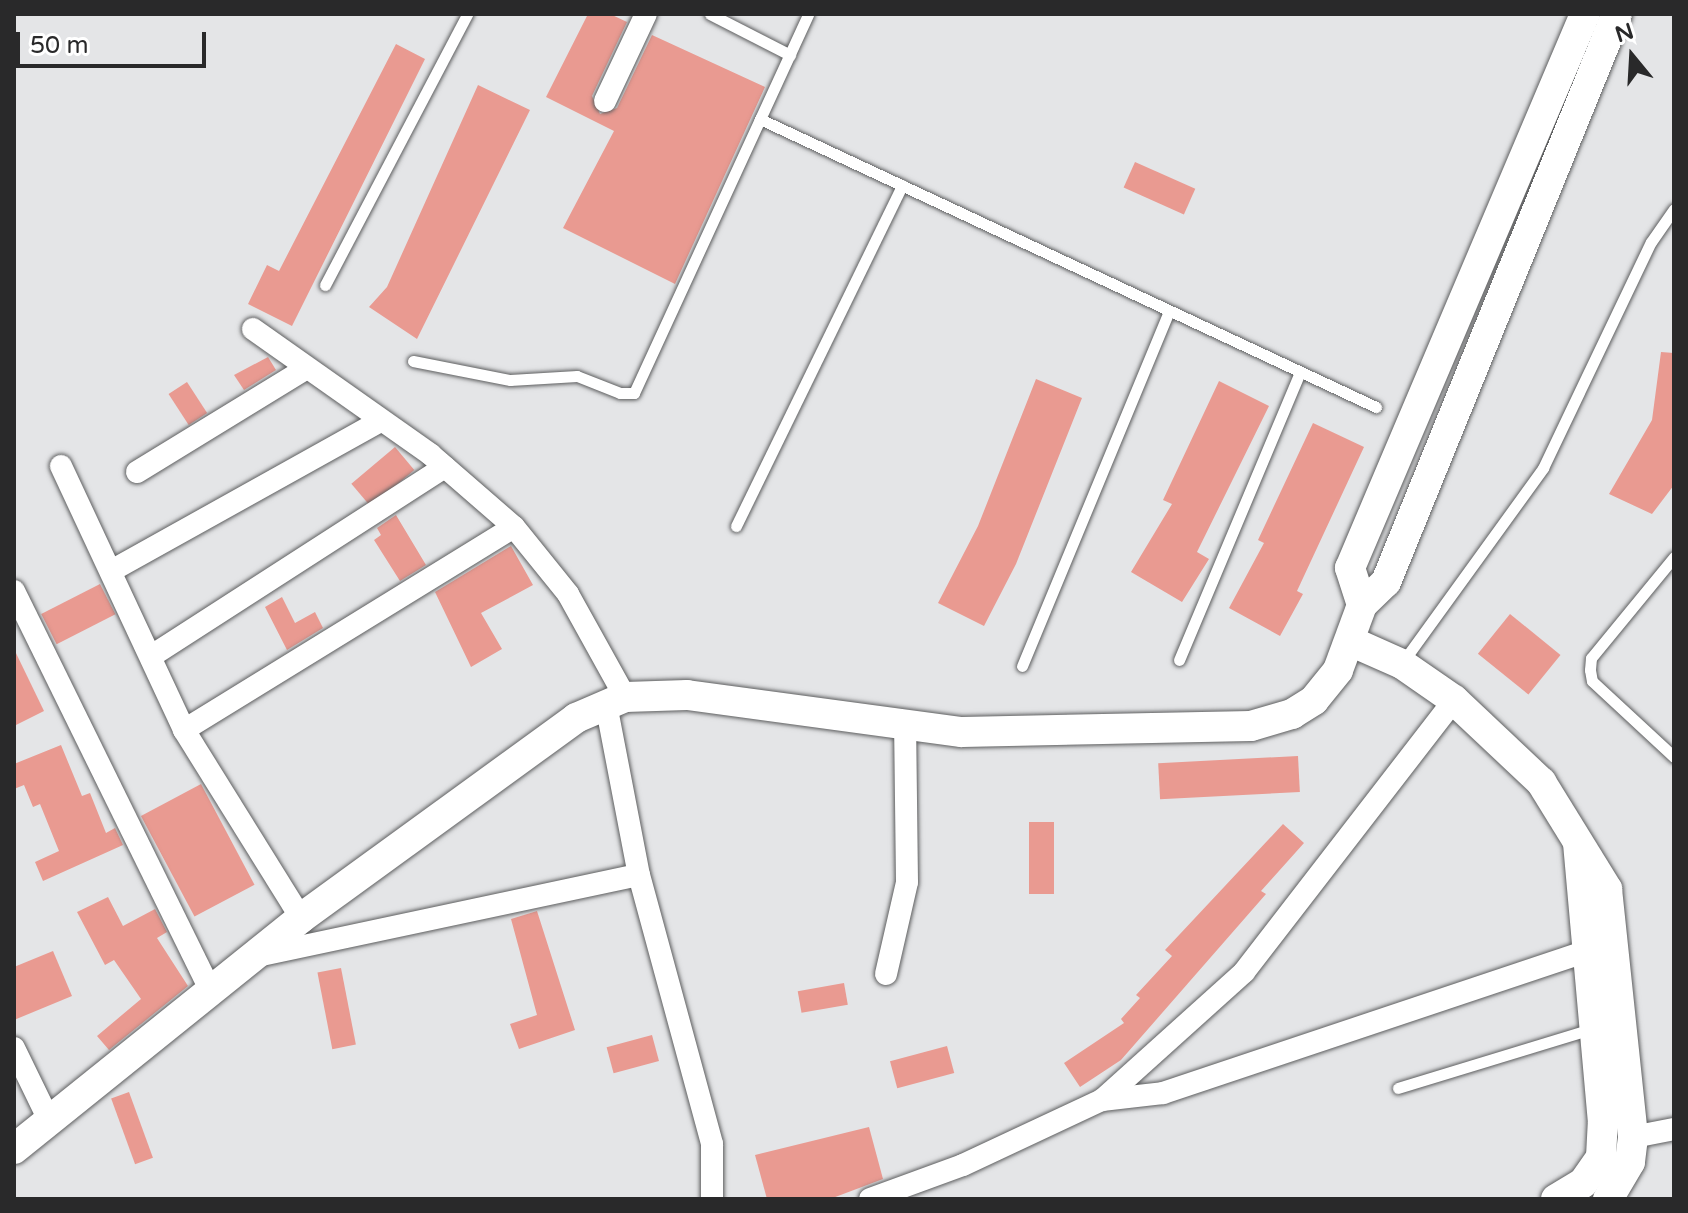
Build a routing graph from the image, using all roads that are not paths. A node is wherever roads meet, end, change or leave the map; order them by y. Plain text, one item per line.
1 (467, 14) edge
2 (646, 14) edge
3 (710, 14) edge
4 (808, 14) edge
5 (1585, 14) edge
6 (1617, 14) edge
7 (790, 55) junction
8 (605, 101) dead end
9 (760, 119) junction
10 (902, 185) junction
11 (1674, 209) edge
12 (325, 285) dead end
13 (1169, 311) junction
14 (253, 329) dead end
15 (413, 361) dead end
16 (307, 368) junction
17 (1300, 372) junction
18 (1376, 407) dead end
19 (381, 421) junction
20 (61, 466) dead end
21 (445, 467) junction
22 (137, 472) dead end
23 (736, 526) dead end
24 (514, 527) junction
25 (1674, 557) edge
26 (111, 571) junction
27 (14, 591) edge
28 (1362, 605) junction
29 (1350, 641) junction
30 (153, 655) junction
31 (1179, 660) dead end
32 (1402, 664) junction
33 (1022, 666) dead end
34 (1454, 700) junction
35 (615, 701) junction
36 (905, 724) junction
37 (184, 730) junction
38 (1674, 757) edge
39 (639, 875) junction
40 (301, 918) junction
41 (1602, 946) junction
42 (253, 957) junction
43 (886, 974) dead end
44 (211, 991) junction
45 (1594, 1027) junction
46 (14, 1048) edge
47 (1398, 1088) dead end
48 (1102, 1100) junction
49 (48, 1118) junction
50 (1674, 1129) edge
51 (1633, 1137) junction
52 (14, 1149) edge
53 (1601, 1157) junction
54 (1617, 1194) edge
55 (712, 1199) edge
56 (870, 1199) edge
57 (1556, 1199) edge

1 - 12 lane
2 - 8 street
3 - 7 lane
4 - 7 lane
5 - 28 street
6 - 28 street
7 - 9 lane
9 - 10 lane
9 - 15 lane
10 - 13 lane
10 - 23 lane
11 - 32 lane
13 - 17 lane
13 - 33 lane
14 - 16 street
16 - 19 street
16 - 22 street
17 - 18 lane
17 - 31 lane
19 - 21 street
19 - 26 street
20 - 26 street
21 - 24 street
21 - 30 street
24 - 35 street
24 - 37 street
25 - 38 lane
26 - 30 street
27 - 44 street
28 - 29 street
29 - 32 street
29 - 36 street
30 - 37 street
32 - 34 street
34 - 41 street
34 - 48 street
35 - 36 street
35 - 39 street
35 - 40 street
36 - 43 street
37 - 40 street
39 - 42 street
39 - 55 street
40 - 42 street
41 - 45 street
41 - 48 street
41 - 51 street
42 - 44 street
44 - 49 street
45 - 47 lane
45 - 53 street
46 - 49 street
48 - 56 street
49 - 52 street
50 - 51 street
51 - 54 street
53 - 54 street
53 - 57 street

